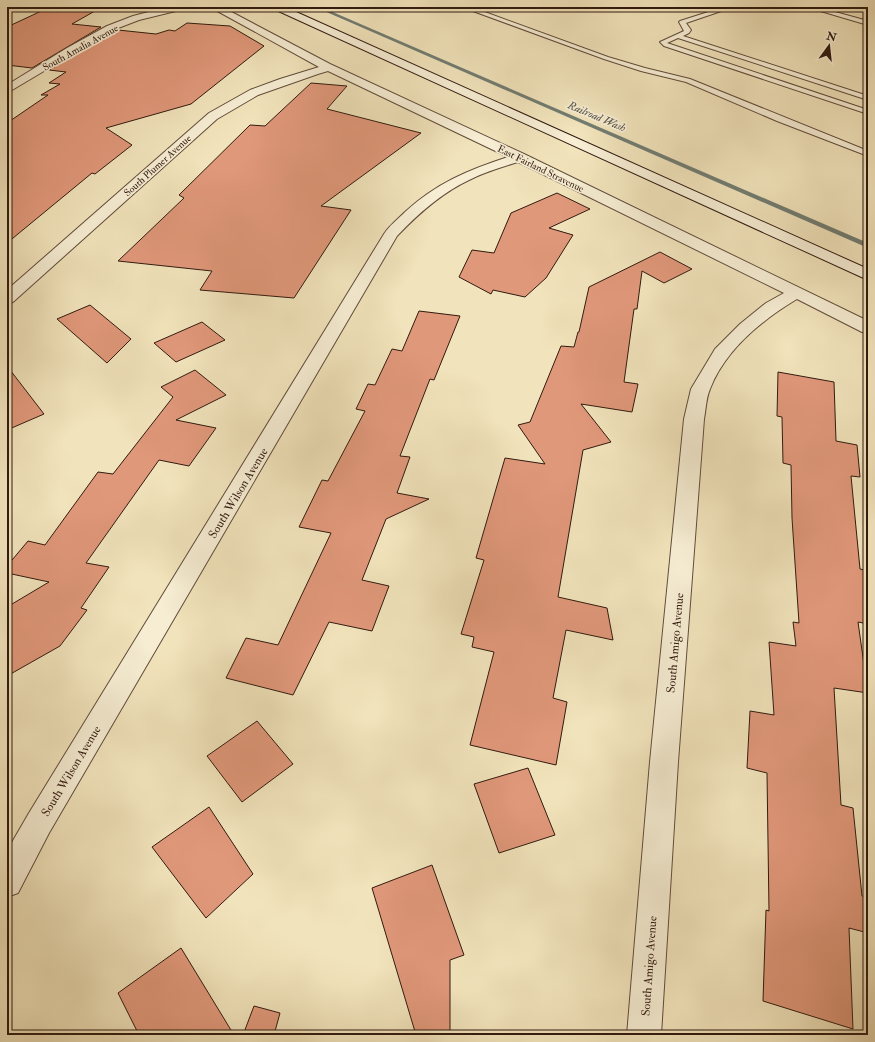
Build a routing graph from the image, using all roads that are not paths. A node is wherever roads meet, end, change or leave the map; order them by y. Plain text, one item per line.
1 (181, 7) edge
2 (215, 7) edge
3 (277, 7) edge
4 (465, 7) edge
5 (730, 7) edge
6 (810, 7) edge
7 (868, 23) edge
8 (677, 36) junction
9 (330, 67) junction
10 (7, 90) edge
11 (868, 98) edge
12 (868, 112) edge
13 (868, 154) edge
14 (519, 157) junction
15 (868, 275) edge
16 (796, 293) junction
17 (7, 300) edge
18 (868, 328) edge
19 (7, 882) edge
20 (644, 1035) edge

1 - 10 street, South Amalia Avenue
2 - 9 street, East Fairland Stravenue
3 - 15 street
4 - 13 lane
5 - 8 lane
6 - 7 lane
8 - 11 lane
8 - 12 lane
9 - 14 street, East Fairland Stravenue
9 - 17 street, South Plumer Avenue
14 - 16 street, East Fairland Stravenue
14 - 19 street, South Wilson Avenue
16 - 18 street, East Fairland Stravenue
16 - 20 street, South Amigo Avenue

